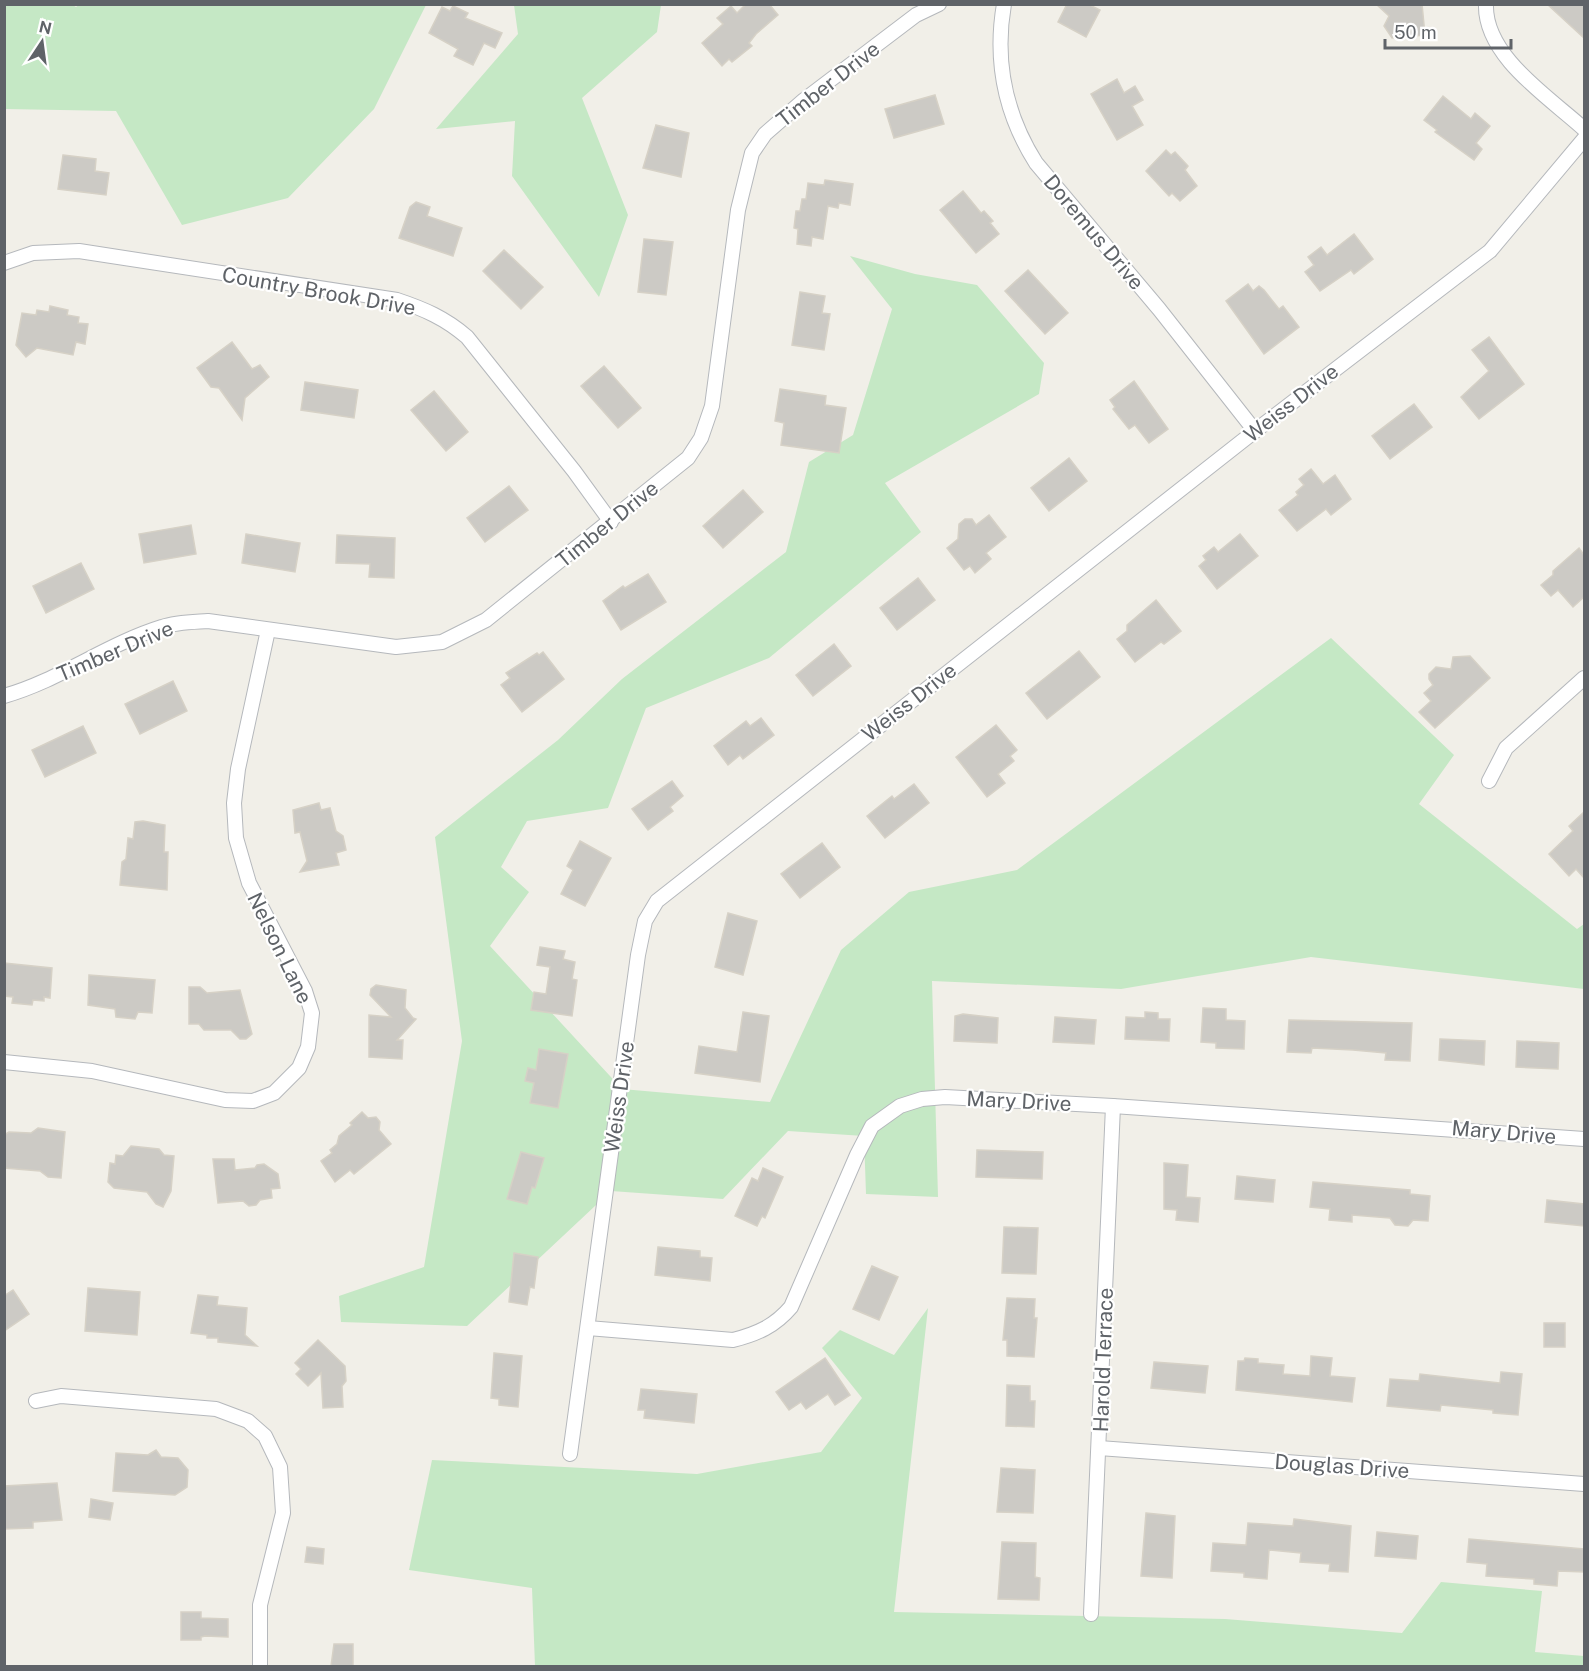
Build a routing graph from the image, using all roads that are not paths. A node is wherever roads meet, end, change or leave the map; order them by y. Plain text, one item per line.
1 (939, 4) edge
2 (998, 4) edge
3 (1486, 4) edge
4 (1004, 5) edge
5 (1584, 129) edge
6 (1584, 139) edge
7 (4, 263) edge
8 (1255, 431) junction
9 (611, 522) junction
10 (268, 630) junction
11 (1584, 678) edge
12 (4, 696) edge
13 (1489, 781) dead end
14 (4, 1062) edge
15 (1113, 1106) junction
16 (1584, 1139) edge
17 (588, 1328) junction
18 (36, 1401) dead end
19 (1099, 1448) junction
20 (570, 1454) dead end
21 (1584, 1484) edge
22 (1091, 1614) dead end
23 (260, 1666) edge

1 - 9 street, Timber Drive
2 - 4 street
3 - 5 street
4 - 8 street, Doremus Drive
6 - 8 street, Weiss Drive
7 - 9 street, Country Brook Drive
8 - 17 street, Weiss Drive
9 - 10 street, Timber Drive
10 - 12 street, Timber Drive
10 - 14 street, Nelson Lane
11 - 13 street
15 - 16 street, Mary Drive
15 - 17 street, Mary Drive
15 - 19 street, Harold Terrace
17 - 20 street, Weiss Drive
18 - 23 street
19 - 21 street, Douglas Drive
19 - 22 street, Harold Terrace

